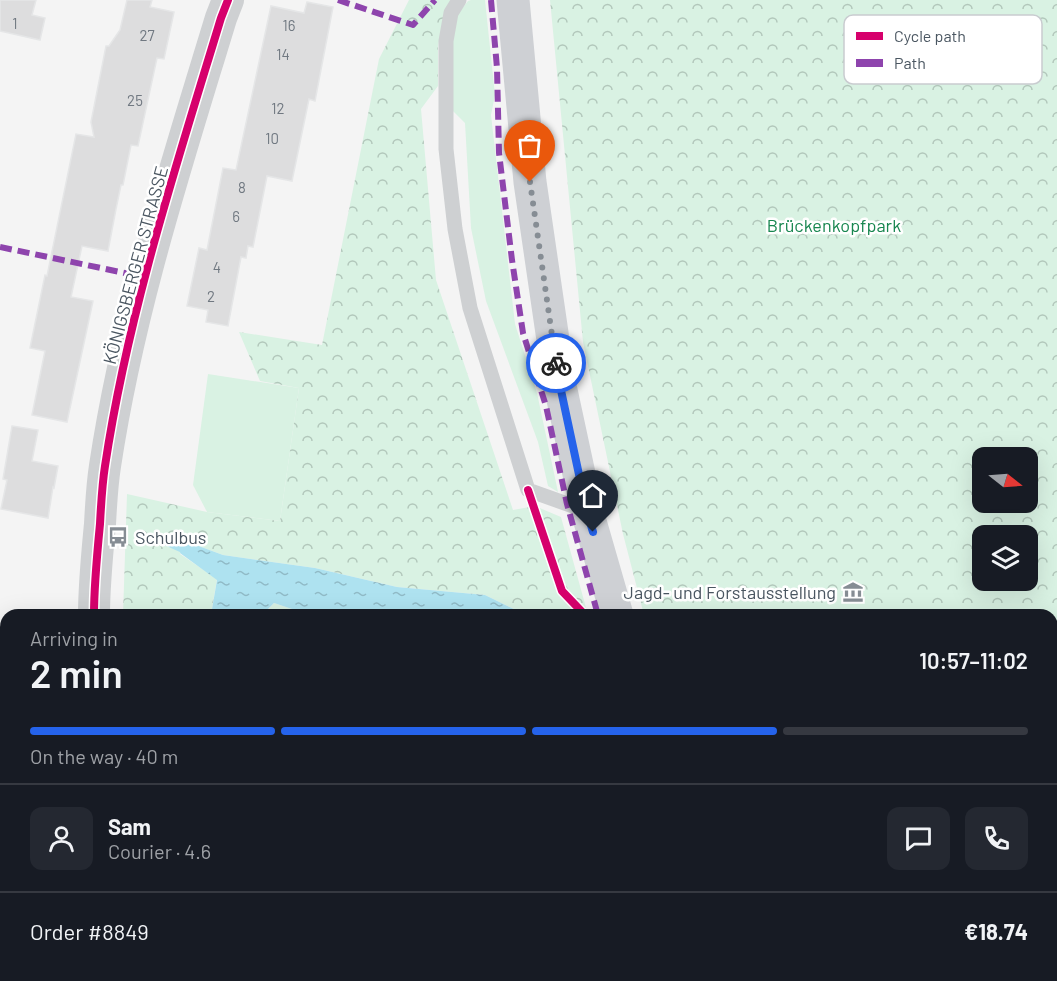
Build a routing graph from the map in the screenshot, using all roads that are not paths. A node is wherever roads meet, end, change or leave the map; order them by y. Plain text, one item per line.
1 (228, 0) edge
2 (459, 0) edge
3 (513, 0) edge
4 (587, 512) junction
5 (94, 609) edge
6 (615, 609) edge

1 - 5 street, KÖNIGSBERGER STRASSE
2 - 4 lane
3 - 4 main road
4 - 6 main road

